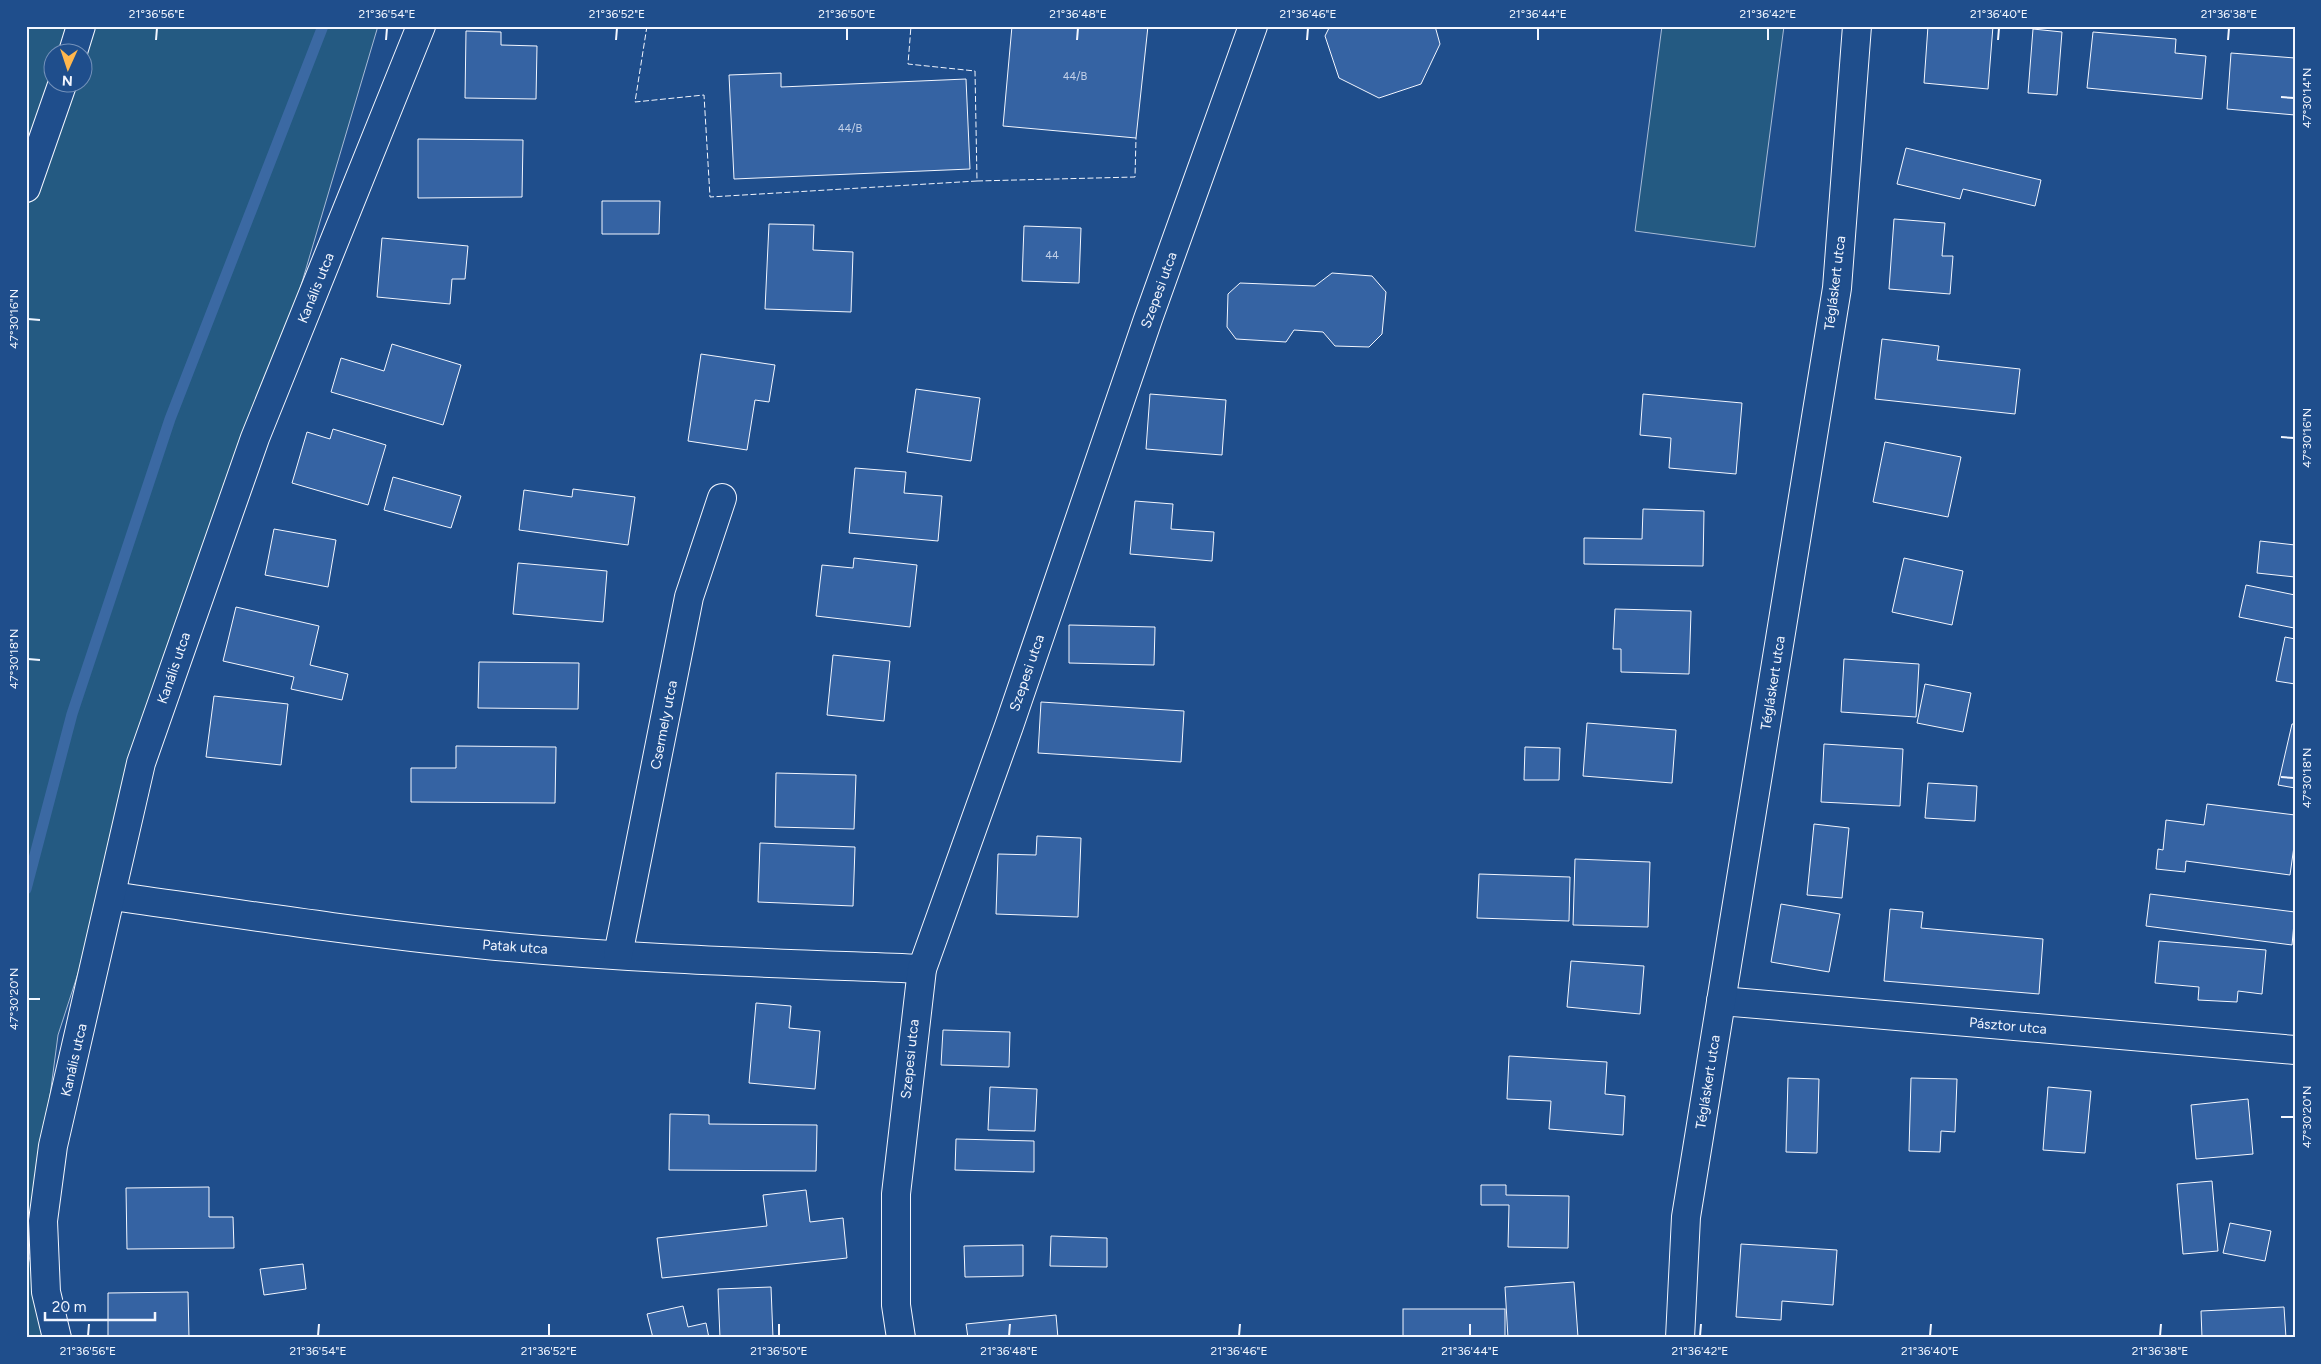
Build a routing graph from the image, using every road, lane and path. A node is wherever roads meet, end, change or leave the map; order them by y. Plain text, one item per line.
1 (81, 26) edge
2 (421, 26) edge
3 (1253, 26) edge
4 (1857, 26) edge
5 (76, 42) edge
6 (60, 92) edge
7 (26, 188) edge
8 (722, 498) dead end
9 (112, 896) junction
10 (618, 955) junction
11 (922, 969) junction
12 (1721, 1002) junction
13 (2295, 1050) edge
14 (57, 1338) edge
15 (901, 1338) edge
16 (1680, 1338) edge

1 - 5 street
2 - 9 street, Kanális utca
3 - 11 street, Szepesi utca
4 - 12 street, Tégláskert utca
6 - 7 street
8 - 10 street, Csermely utca
9 - 10 street, Patak utca
9 - 14 street, Kanális utca
10 - 11 street, Patak utca
11 - 15 street, Szepesi utca
12 - 13 street, Pásztor utca
12 - 16 street, Tégláskert utca

